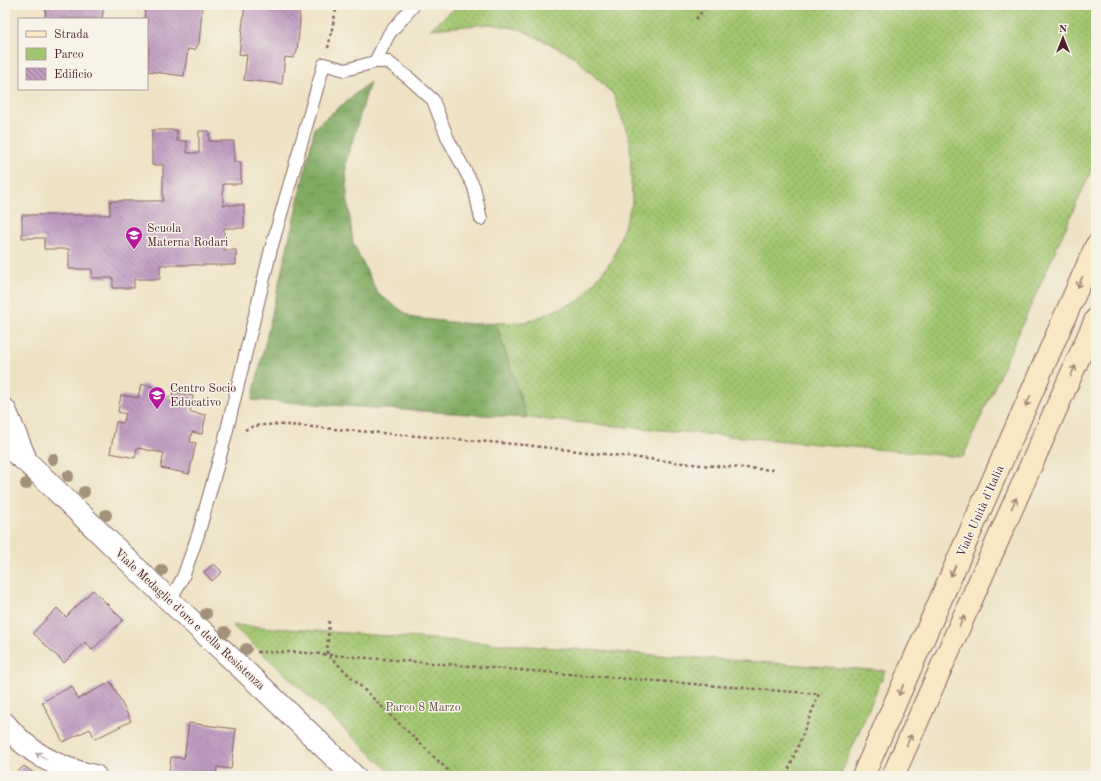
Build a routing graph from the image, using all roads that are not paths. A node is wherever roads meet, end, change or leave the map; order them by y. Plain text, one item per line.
1 (414, 5) edge
2 (375, 62) junction
3 (481, 219) dead end
4 (1096, 246) edge
5 (1096, 319) edge
6 (5, 410) edge
7 (5, 445) edge
8 (27, 462) junction
9 (170, 602) junction
10 (5, 724) edge
11 (83, 775) edge
12 (354, 776) edge
13 (863, 776) edge
14 (893, 776) edge

1 - 2 lane
2 - 3 lane
2 - 9 lane
4 -> 13 main road, Viale Unità d'Italia
14 -> 5 main road
6 - 8 street, Viale Medaglie d'oro e della Resistenza
7 - 8 street, Viale Medaglie d'oro e della Resistenza
8 - 9 street, Viale Medaglie d'oro e della Resistenza
9 - 12 street, Viale Medaglie d'oro e della Resistenza
11 -> 10 street

